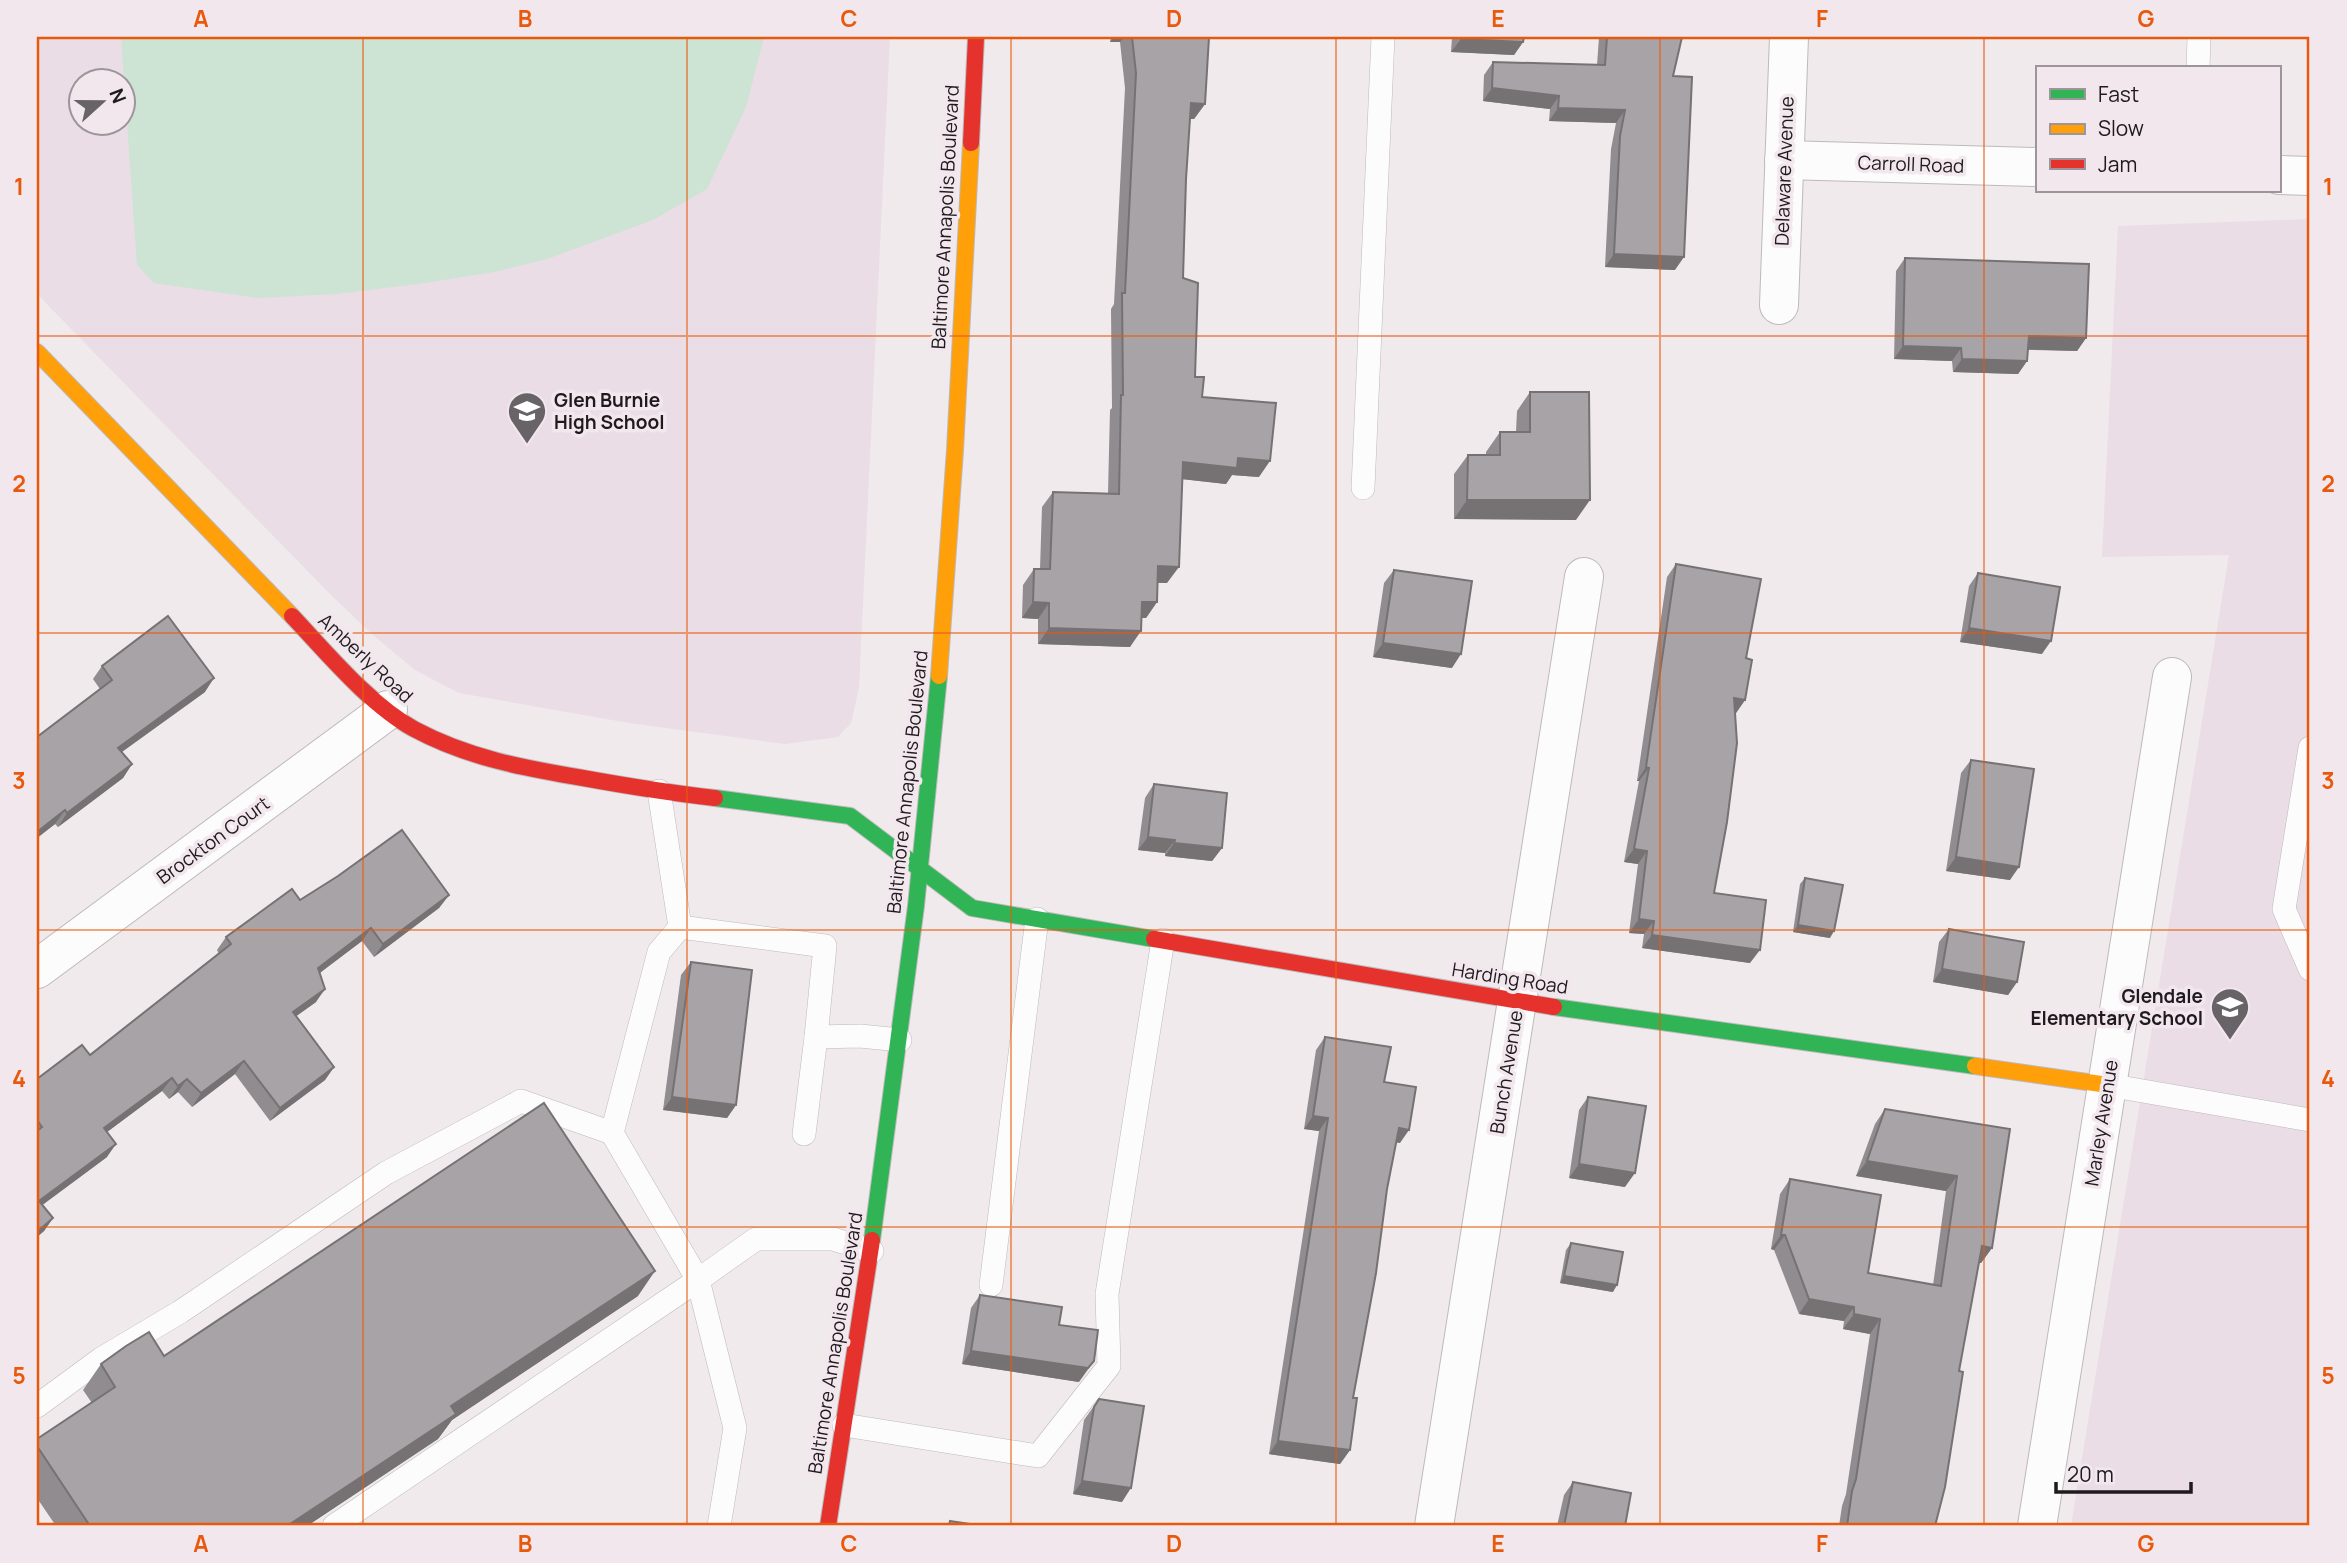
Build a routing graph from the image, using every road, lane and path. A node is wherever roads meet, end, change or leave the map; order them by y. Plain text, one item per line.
1 (976, 37) edge
2 (1383, 37) edge
3 (1789, 37) edge
4 (2199, 37) edge
5 (2198, 66) edge
6 (1784, 160) junction
7 (2036, 167) edge
8 (2280, 175) edge
9 (2310, 176) edge
10 (1779, 305) dead end
11 (37, 352) edge
12 (1363, 488) dead end
13 (1584, 577) dead end
14 (2172, 677) dead end
15 (388, 710) junction
16 (2310, 748) edge
17 (659, 791) junction
18 (920, 870) junction
19 (1037, 919) junction
20 (680, 927) junction
21 (1163, 940) junction
22 (37, 969) edge
23 (2310, 970) edge
24 (1517, 1002) junction
25 (816, 1037) junction
26 (900, 1040) junction
27 (2108, 1085) junction
28 (2310, 1120) edge
29 (612, 1133) junction
30 (804, 1134) dead end
31 (872, 1251) junction
32 (698, 1279) junction
33 (991, 1285) dead end
34 (37, 1406) edge
35 (844, 1424) junction
36 (334, 1526) edge
37 (719, 1526) edge
38 (828, 1526) edge
39 (1434, 1526) edge
40 (2038, 1526) edge

1 - 18 street, Baltimore Annapolis Boulevard
2 - 12 lane
3 - 6 street, Delaware Avenue
4 - 5 lane
6 - 7 street, Carroll Road
6 - 10 street, Delaware Avenue
8 - 9 street
11 - 15 street, Amberly Road
13 - 24 street, Bunch Avenue
14 - 27 street, Marley Avenue
15 - 17 street, Amberly Road
15 - 22 street, Brockton Court
16 - 23 lane
17 - 18 street, Amberly Road
17 - 20 lane
18 - 19 street, Harding Road
18 - 26 street, Baltimore Annapolis Boulevard
19 - 21 street, Harding Road
19 - 33 lane
20 - 25 lane
20 - 29 lane
21 - 24 street, Harding Road
21 - 35 lane
24 - 27 street, Harding Road
24 - 39 street, Bunch Avenue
25 - 26 lane
25 - 30 lane
26 - 31 street, Baltimore Annapolis Boulevard
27 - 28 lane
27 - 40 street, Marley Avenue
29 - 32 lane
29 - 34 lane
31 - 32 lane
31 - 35 street, Baltimore Annapolis Boulevard
32 - 36 lane
32 - 37 lane
35 - 38 street, Baltimore Annapolis Boulevard

